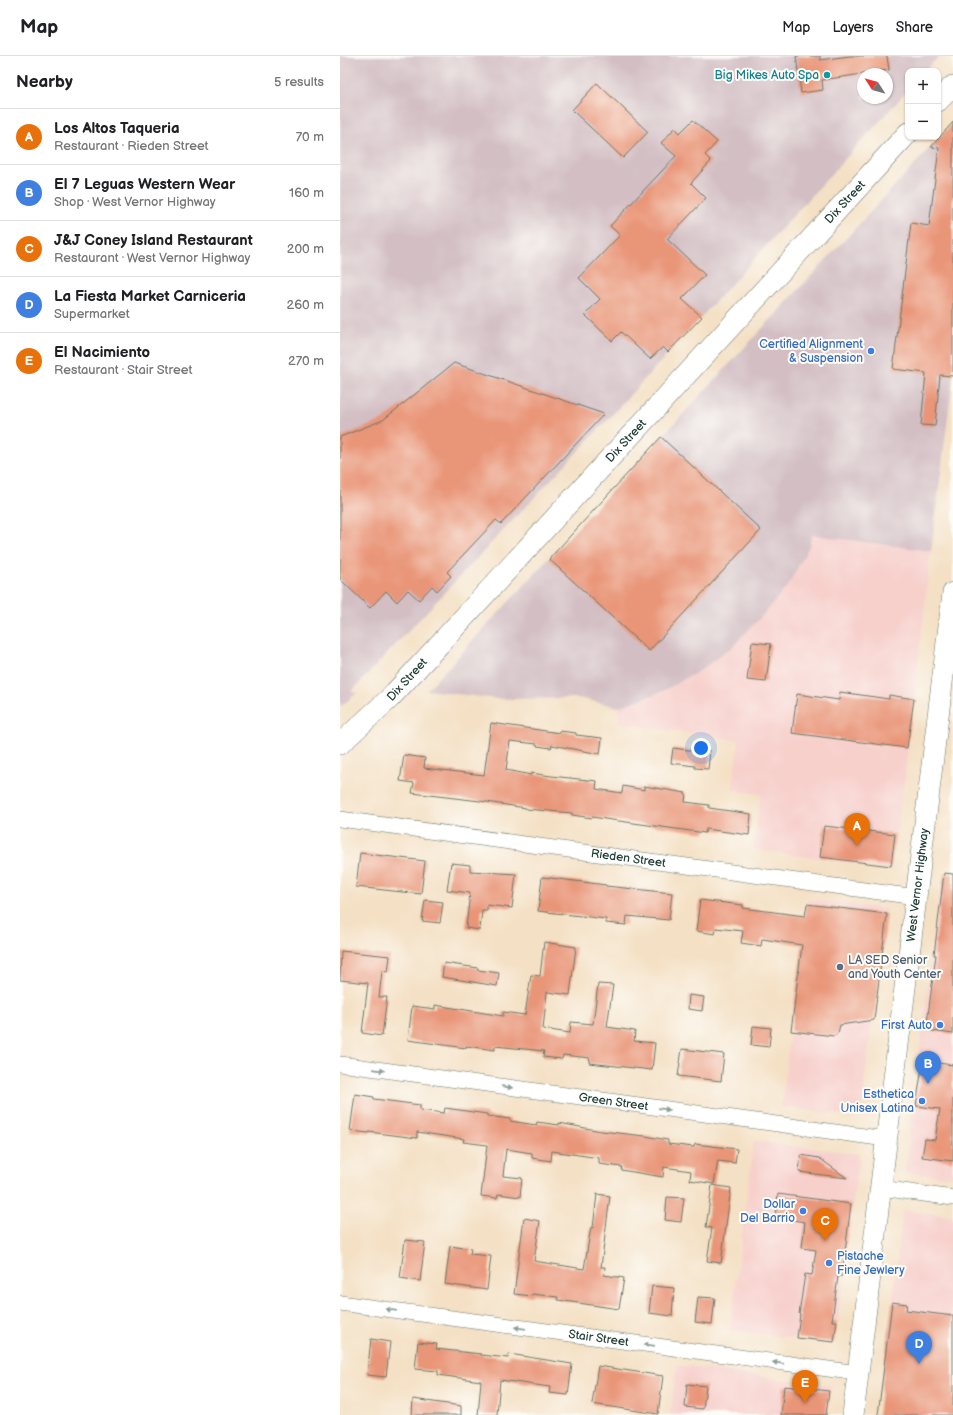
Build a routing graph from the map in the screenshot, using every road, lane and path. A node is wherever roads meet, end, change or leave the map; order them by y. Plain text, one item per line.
1 (953, 86) edge
2 (941, 98) edge
3 (905, 136) edge
4 (953, 593) edge
5 (951, 631) edge
6 (340, 744) edge
7 (340, 819) edge
8 (916, 897) junction
9 (340, 1064) edge
10 (886, 1140) junction
11 (880, 1188) junction
12 (953, 1198) edge
13 (340, 1303) edge
14 (858, 1374) junction
15 (853, 1415) edge

1 - 2 street
3 - 6 street, Dix Street
4 - 5 street, West Vernor Highway
5 - 8 street, West Vernor Highway
7 - 8 street, Rieden Street
8 - 10 street, West Vernor Highway
9 -> 10 street, Green Street
10 - 11 street, West Vernor Highway
11 - 12 street
11 - 14 street, West Vernor Highway
14 -> 13 street, Stair Street
14 - 15 street, West Vernor Highway

